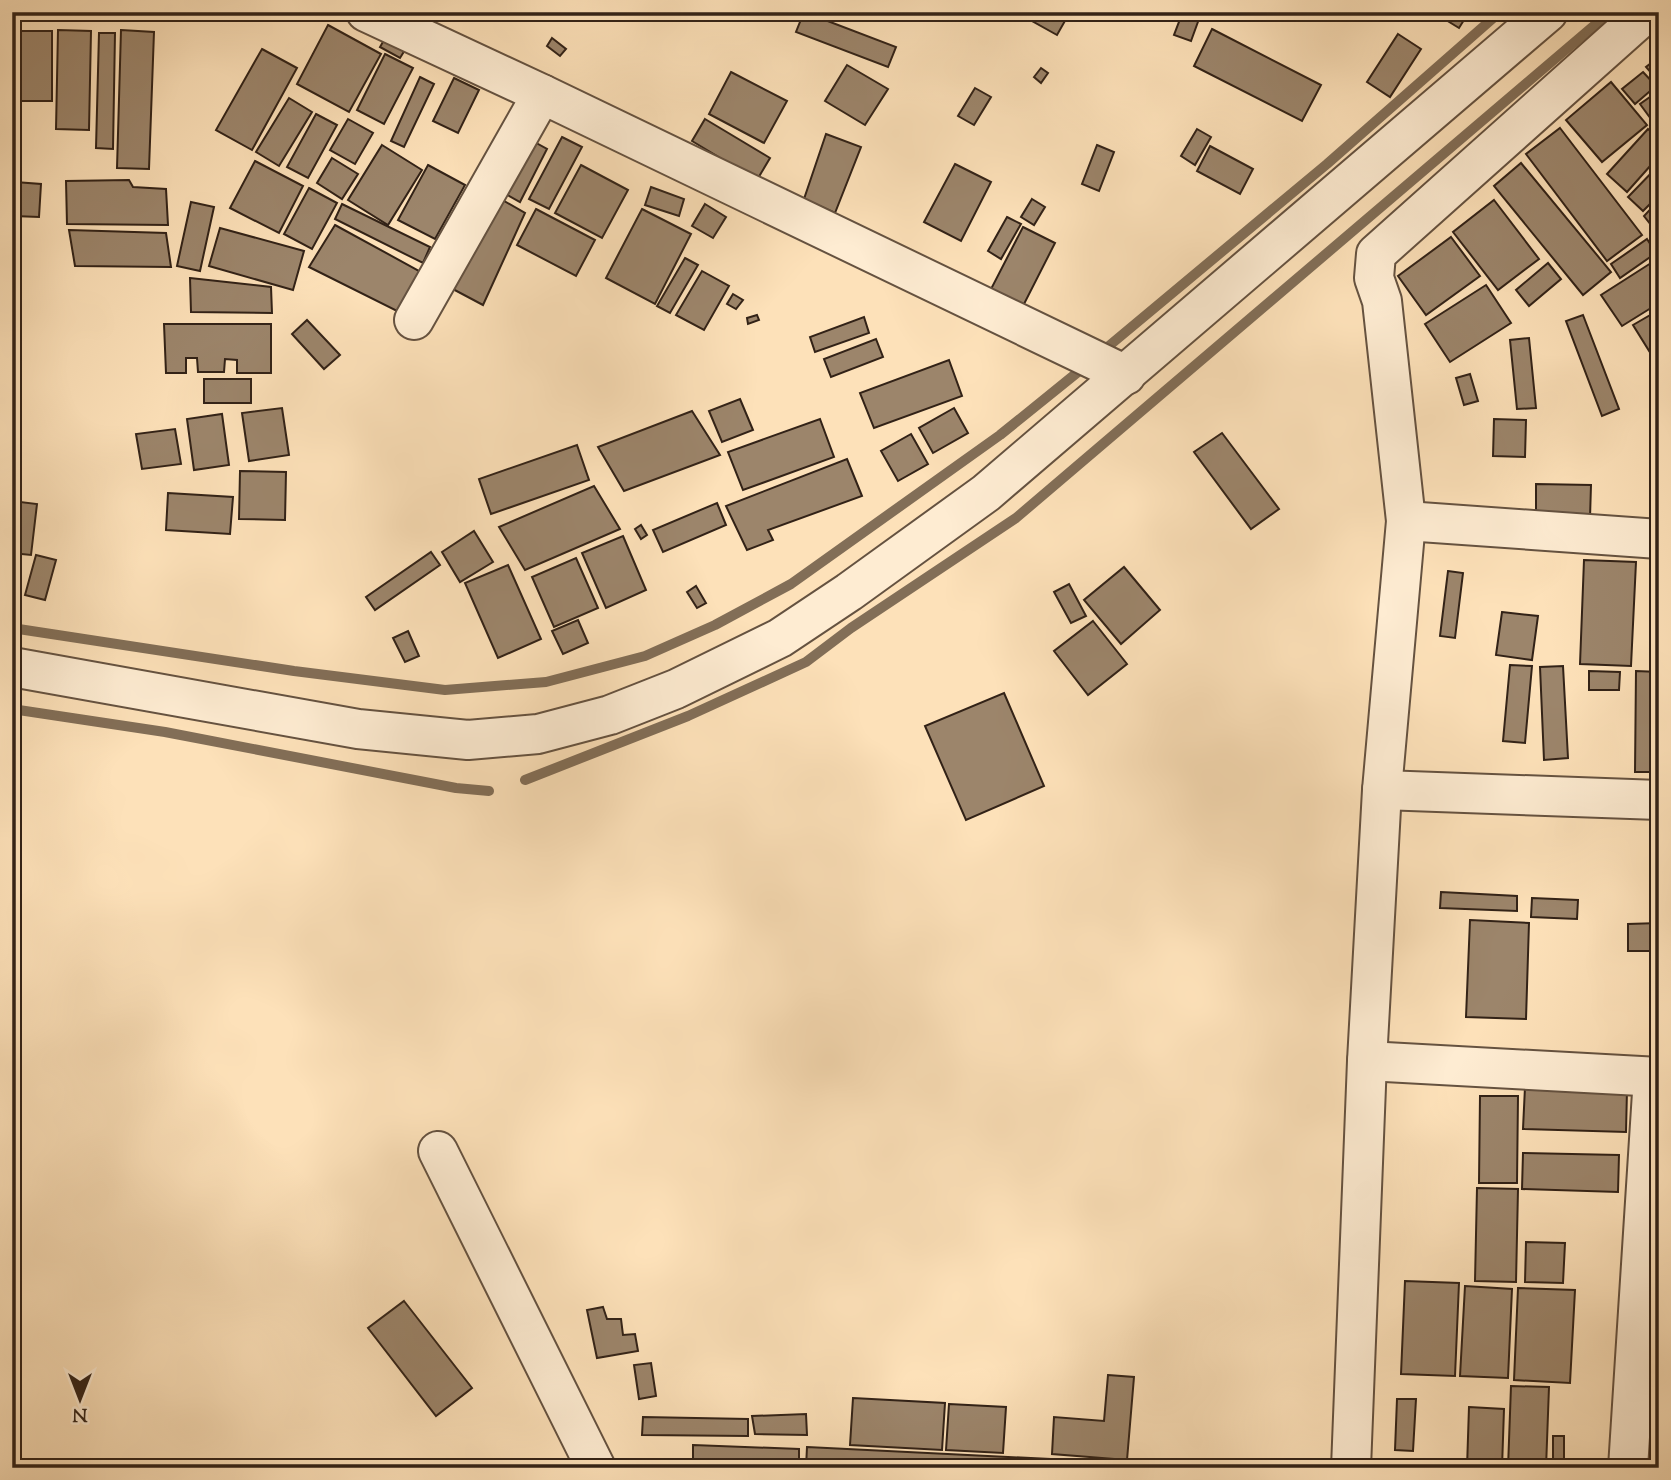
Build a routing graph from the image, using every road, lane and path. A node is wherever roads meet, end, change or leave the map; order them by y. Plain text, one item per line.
1 (366, 12) edge
2 (1548, 12) edge
3 (1647, 12) edge
4 (542, 94) junction
5 (414, 320) dead end
6 (1126, 375) junction
7 (1406, 521) junction
8 (1659, 539) edge
9 (12, 667) edge
10 (1382, 790) junction
11 (1659, 800) edge
12 (1367, 1060) junction
13 (1656, 1077) edge
14 (438, 1152) dead end
15 (596, 1468) edge
16 (1351, 1468) edge
17 (1628, 1468) edge

1 - 4 street
2 - 6 street
3 - 7 street
4 - 5 street
4 - 6 street
6 - 9 street
7 - 8 street
7 - 10 street
10 - 11 street
10 - 12 street
12 - 13 street
12 - 16 street
13 - 17 street
14 - 15 street

